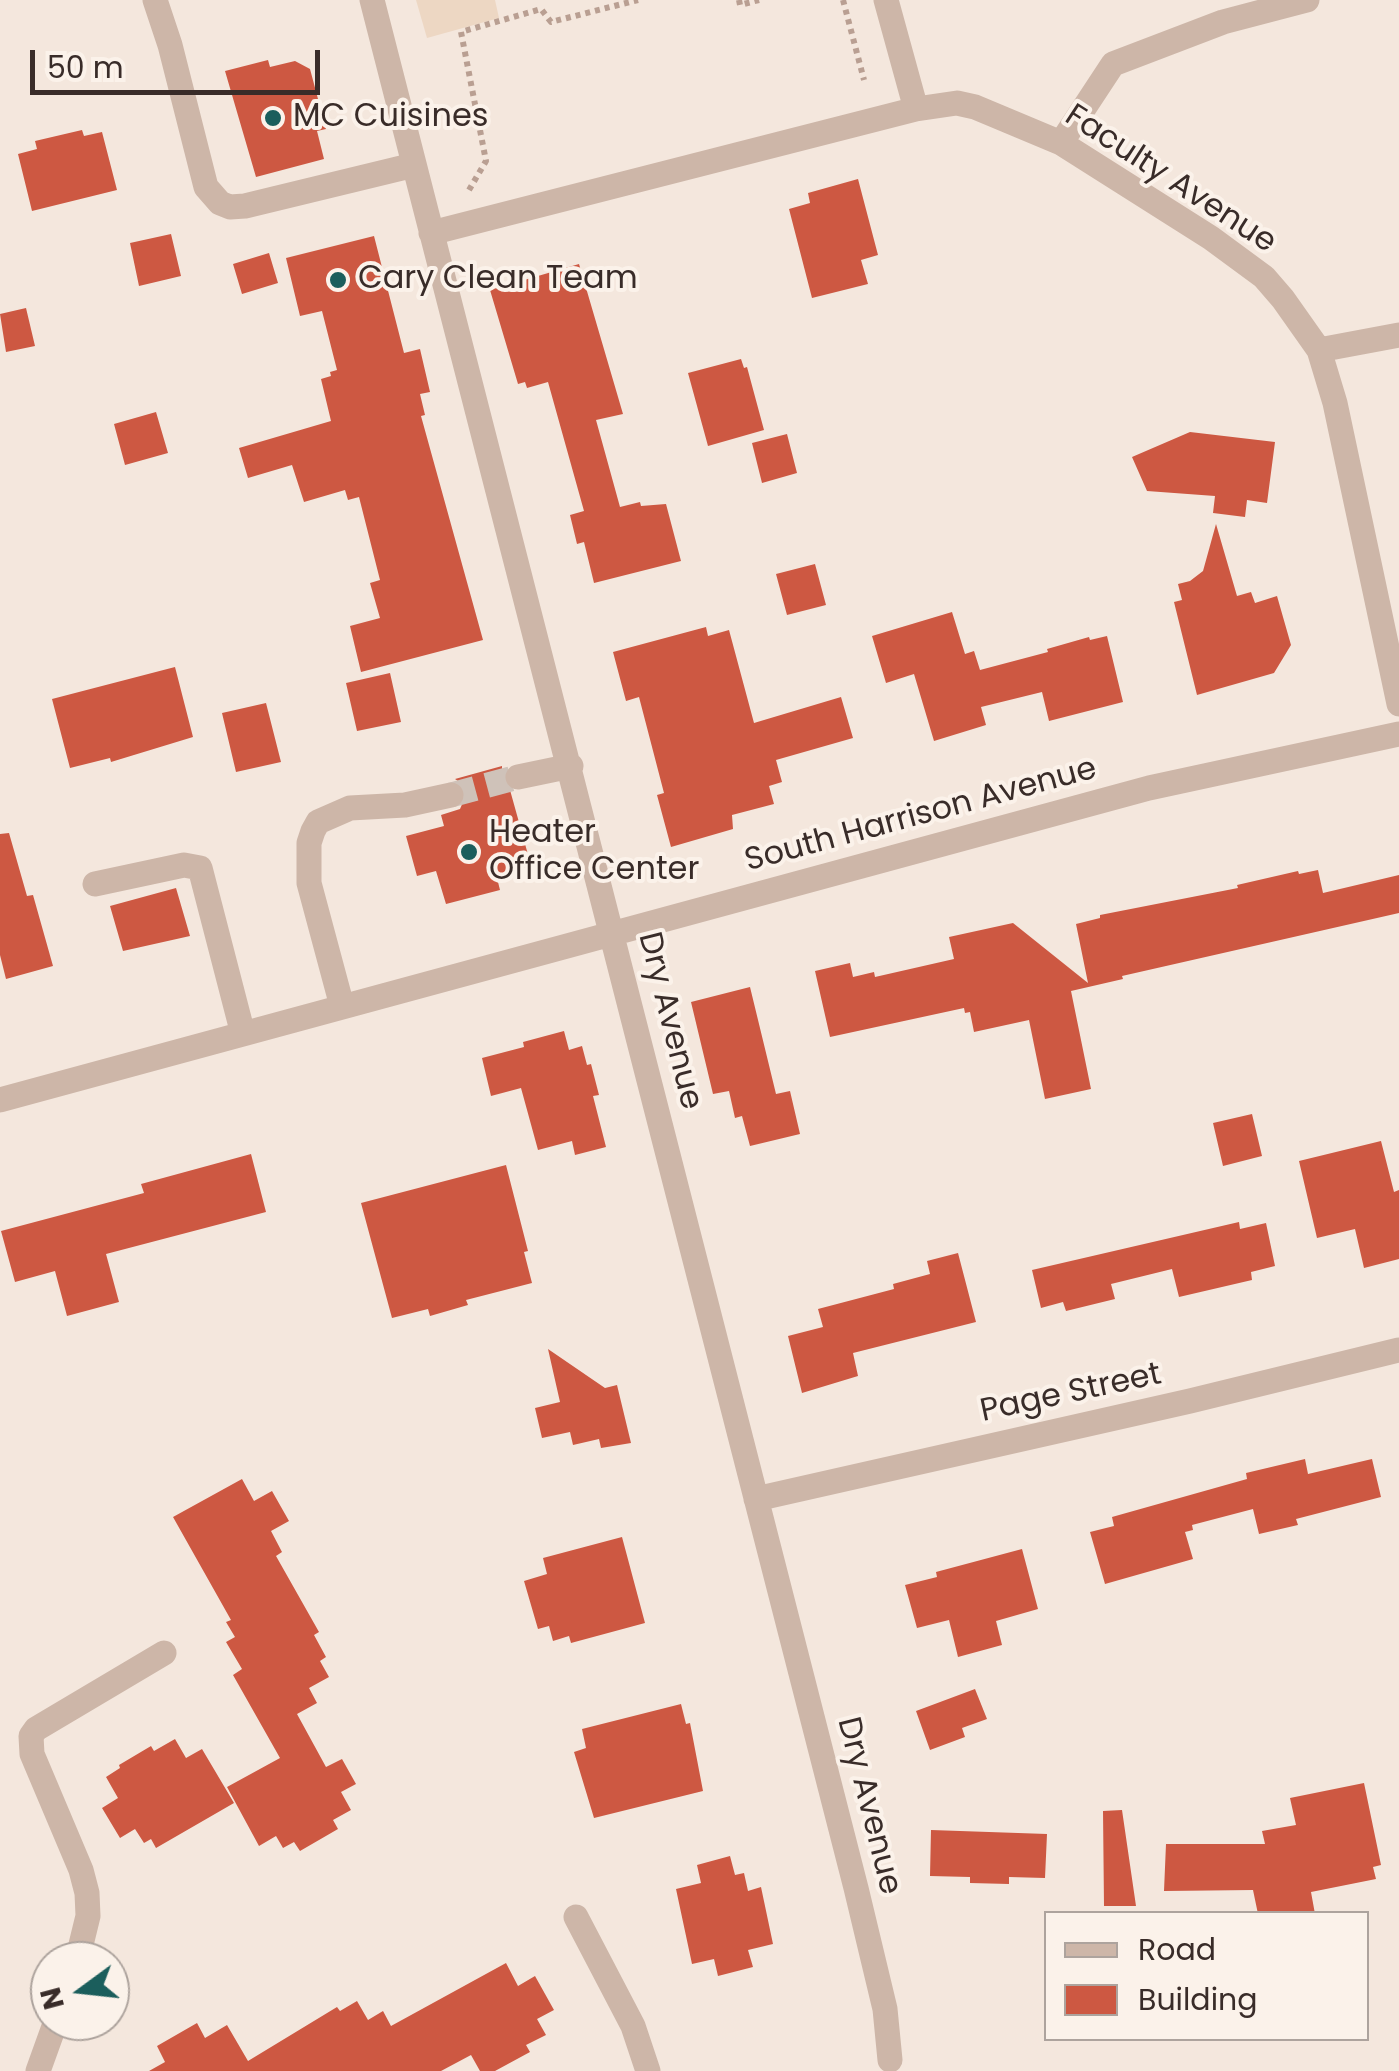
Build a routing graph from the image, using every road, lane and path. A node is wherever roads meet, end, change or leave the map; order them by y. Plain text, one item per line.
1 (155, 0) edge
2 (372, 0) edge
3 (638, 0) edge
4 (739, 0) edge
5 (759, 0) edge
6 (843, 0) edge
7 (886, 0) edge
8 (1307, 0) edge
9 (864, 80) dead end
10 (916, 109) junction
11 (1061, 143) junction
12 (414, 165) junction
13 (469, 190) dead end
14 (430, 233) junction
15 (1399, 336) edge
16 (1318, 350) junction
17 (1399, 704) edge
18 (1399, 734) edge
19 (571, 766) junction
20 (518, 778) tunnel mouth
21 (451, 796) tunnel mouth
22 (95, 884) dead end
23 (613, 933) junction
24 (342, 1006) junction
25 (242, 1034) junction
26 (0, 1100) edge
27 (1399, 1350) edge
28 (756, 1498) junction
29 (164, 1653) dead end
30 (576, 1917) dead end
31 (81, 1941) edge
32 (49, 2041) edge
33 (892, 2067) edge
34 (38, 2071) edge
35 (648, 2071) edge

1 - 12 street
2 - 12 street, Dry Avenue
3 - 13 path
4 - 5 path
6 - 9 path
7 - 10 street
8 - 11 street
10 - 11 street, Faculty Avenue
10 - 14 street, Faculty Avenue
11 - 16 street, Faculty Avenue
12 - 14 street, Dry Avenue
14 - 19 street, Dry Avenue
15 - 16 street
16 - 17 street, Faculty Avenue
18 - 23 street, South Harrison Avenue
19 - 20 street
19 - 23 street, Dry Avenue
21 - 24 street
22 - 25 street
23 - 24 street, South Harrison Avenue
23 - 28 street, Dry Avenue
24 - 25 street, South Harrison Avenue
25 - 26 street, South Harrison Avenue
27 - 28 street, Page Street
28 - 33 street, Dry Avenue
29 - 31 street
30 - 35 street
32 - 34 street

